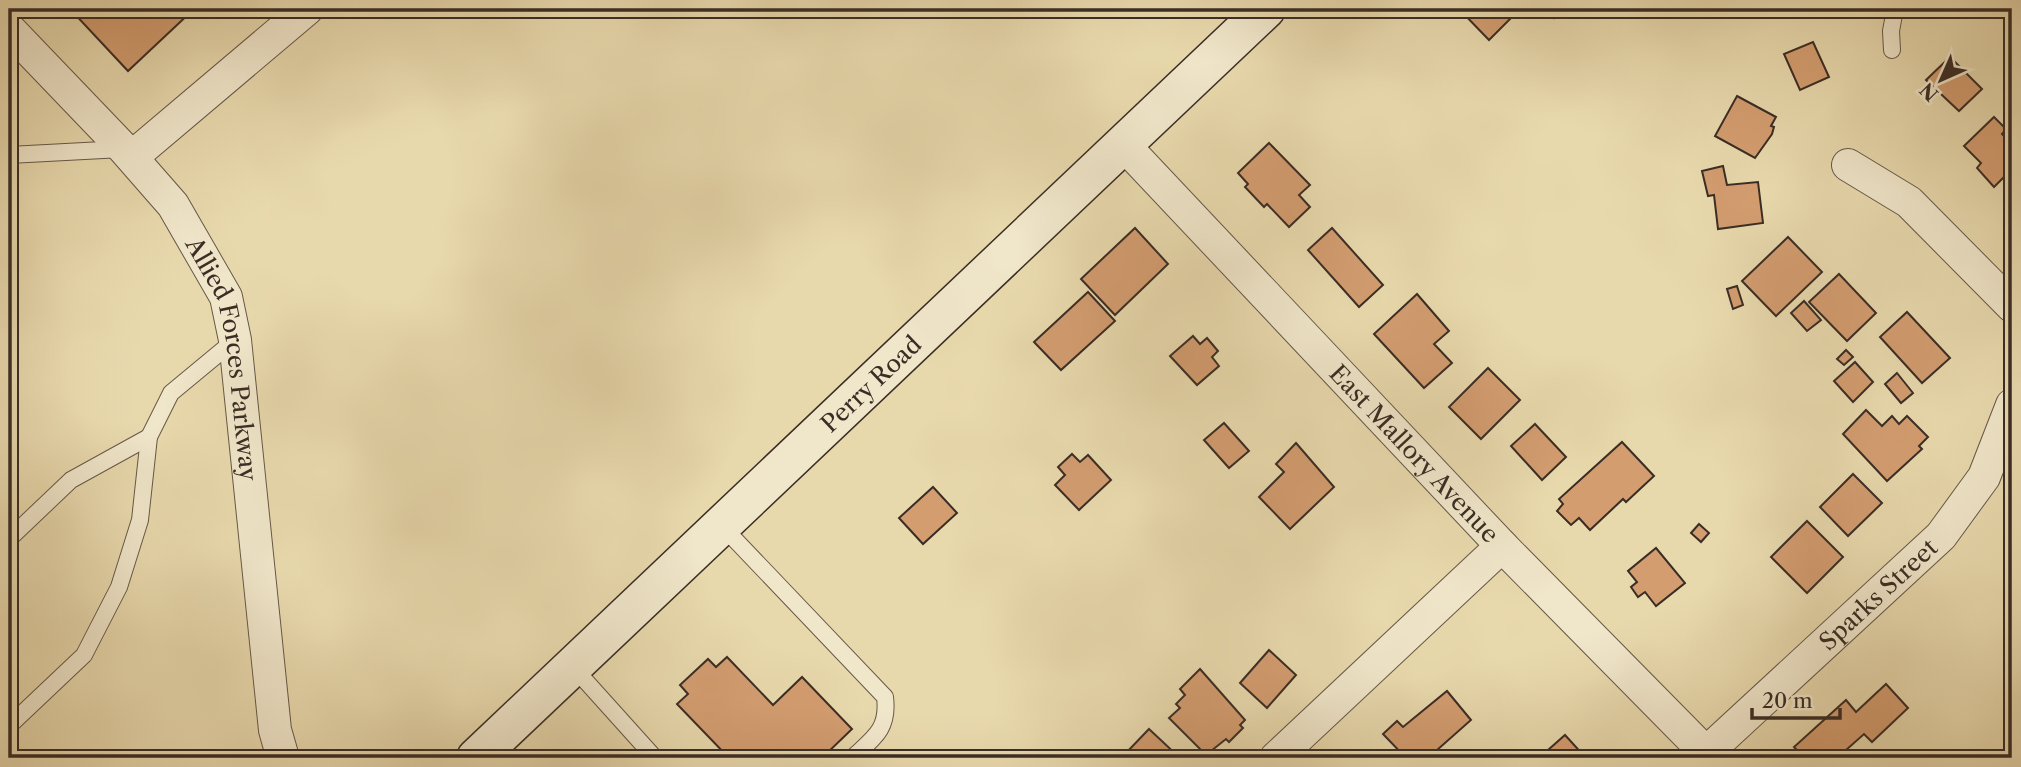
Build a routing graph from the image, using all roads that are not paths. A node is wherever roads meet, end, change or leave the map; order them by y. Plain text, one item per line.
1 (307, 9) edge
2 (1266, 9) edge
3 (1895, 9) edge
4 (9, 29) edge
5 (1892, 50) dead end
6 (1123, 144) junction
7 (128, 153) junction
8 (9, 155) edge
9 (1848, 165) dead end
10 (2012, 306) edge
11 (235, 340) junction
12 (2012, 405) edge
13 (149, 437) junction
14 (722, 526) junction
15 (9, 539) edge
16 (1502, 546) junction
17 (574, 668) junction
18 (9, 726) edge
19 (1709, 755) edge
20 (283, 758) edge
21 (476, 758) edge
22 (655, 758) edge
23 (852, 758) edge
24 (1276, 758) edge

1 - 7 street
2 - 6 street, Perry Road
3 - 5 lane
4 - 7 street, Allied Forces Parkway
6 - 14 street, Perry Road
6 - 16 street, East Mallory Avenue
7 - 8 lane
7 - 11 street, Allied Forces Parkway
9 - 10 street
11 - 13 lane
11 - 20 street, Allied Forces Parkway
12 - 19 street, Sparks Street
13 - 15 lane
13 - 18 lane
14 - 17 street, Perry Road
14 - 23 lane
16 - 19 street, East Mallory Avenue
16 - 24 street
17 - 21 street, Perry Road
17 - 22 lane

